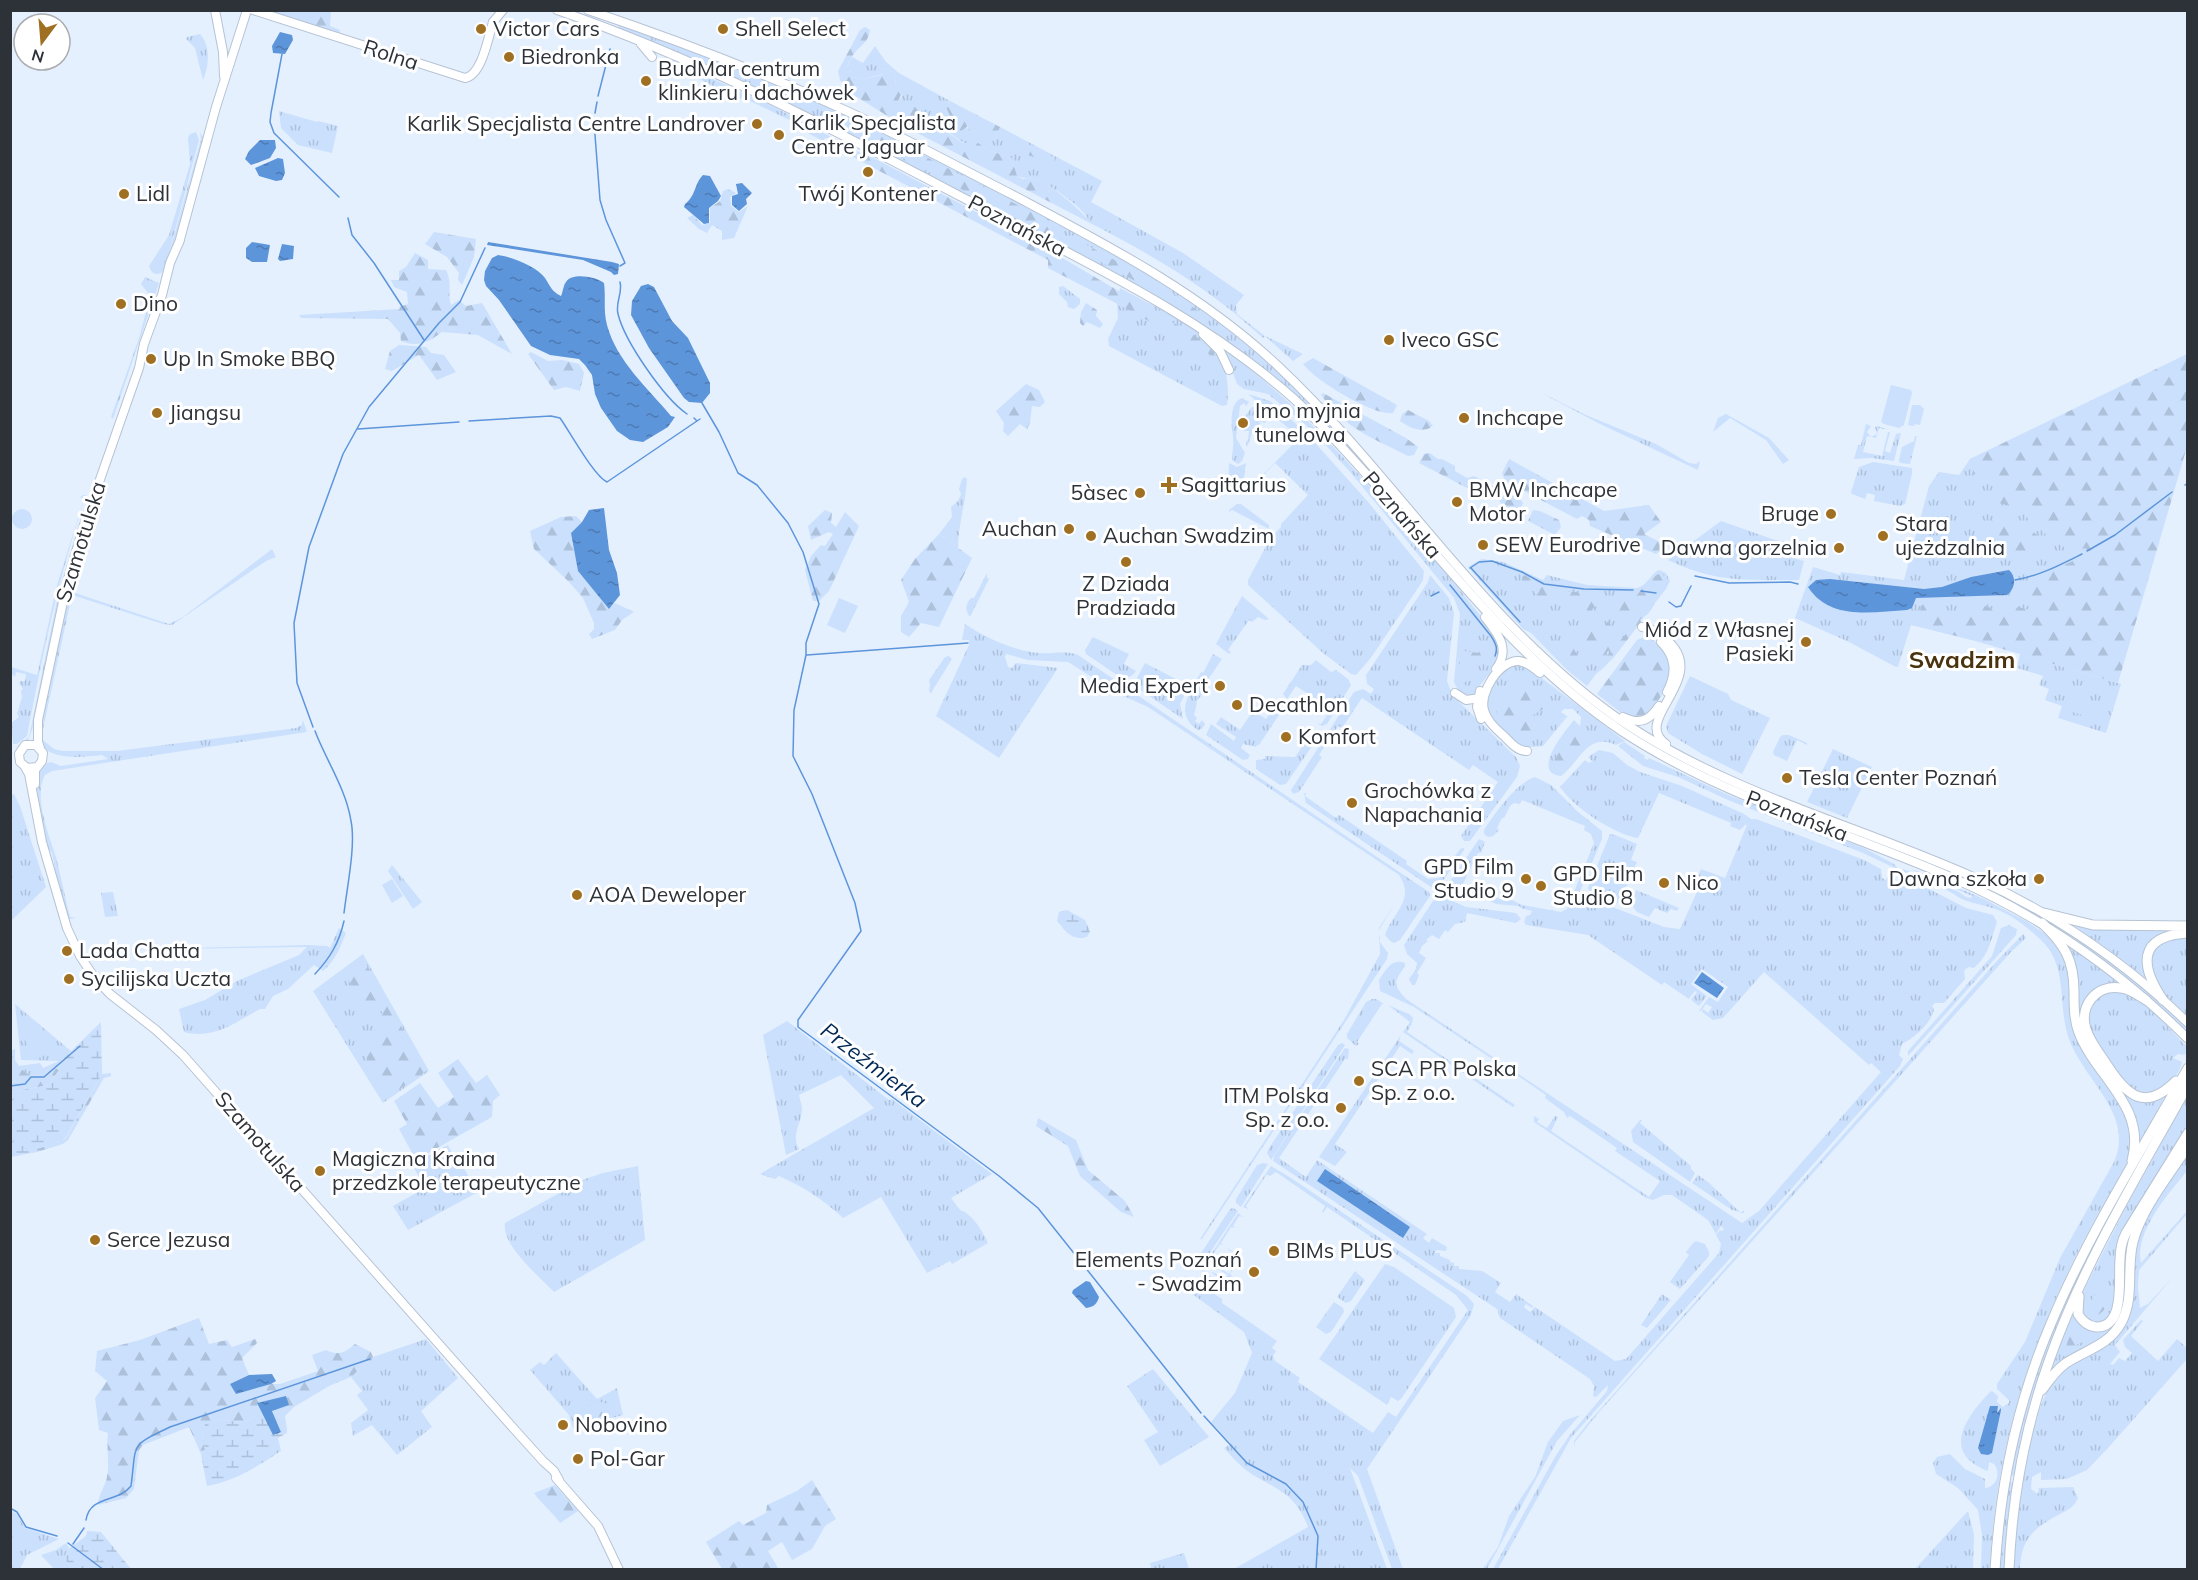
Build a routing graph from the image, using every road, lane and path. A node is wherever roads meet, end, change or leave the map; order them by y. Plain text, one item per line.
1 (215, 10) edge
2 (247, 10) edge
3 (254, 10) edge
4 (493, 10) edge
5 (503, 10) edge
6 (557, 10) edge
7 (588, 10) edge
8 (493, 22) junction
9 (633, 39) junction
10 (651, 57) dead end
11 (222, 89) junction
12 (1193, 322) junction
13 (1229, 370) dead end
14 (1465, 587) junction
15 (1455, 693) dead end
16 (1481, 696) junction
17 (1578, 699) junction
18 (1607, 710) junction
19 (38, 720) junction
20 (1486, 726) dead end
21 (25, 746) junction
22 (40, 748) junction
23 (1527, 751) dead end
24 (1690, 762) junction
25 (25, 767) junction
26 (37, 767) junction
27 (34, 798) junction
28 (2043, 918) junction
29 (2187, 926) edge
30 (2187, 933) edge
31 (2146, 1000) junction
32 (2163, 1000) junction
33 (2187, 1023) edge
34 (2187, 1039) edge
35 (2187, 1068) edge
36 (2187, 1085) edge
37 (2187, 1133) edge
38 (2187, 1146) edge
39 (2124, 1182) junction
40 (2083, 1279) junction
41 (2035, 1403) junction
42 (618, 1569) edge
43 (1995, 1569) edge
44 (2009, 1569) edge

1 - 11 street
2 - 11 street, Szamotulska
3 - 8 street, Rolna
4 - 8 main road
5 - 8 main road
6 - 9 main road, Poznańska
7 - 18 main road, Poznańska
9 - 10 main road
9 - 12 main road, Poznańska
11 - 19 street, Szamotulska
12 - 13 main road
12 - 14 main road, Poznańska
14 - 16 main road
14 - 17 main road, Poznańska
15 - 16 main road
16 - 17 main road
16 - 20 main road
16 - 23 main road
17 - 28 main road, Poznańska
18 - 24 main road, Poznańska
18 - 24 main road
19 - 21 street, Szamotulska
19 - 22 street, Szamotulska
21 - 22 street
21 - 25 street
22 - 26 street
24 - 28 main road, Poznańska
25 - 26 street
25 - 27 street, Szamotulska
26 - 27 street, Szamotulska
27 - 42 street, Szamotulska
28 - 29 highway
28 - 31 main road, Poznańska
28 - 32 main road, Poznańska
28 - 39 highway
30 - 32 highway
31 - 34 main road, Poznańska
31 - 35 highway
32 - 33 main road, Poznańska
35 - 39 highway
36 - 40 highway
37 - 40 highway
38 - 41 highway
39 - 43 highway
40 - 41 highway
41 - 44 highway

